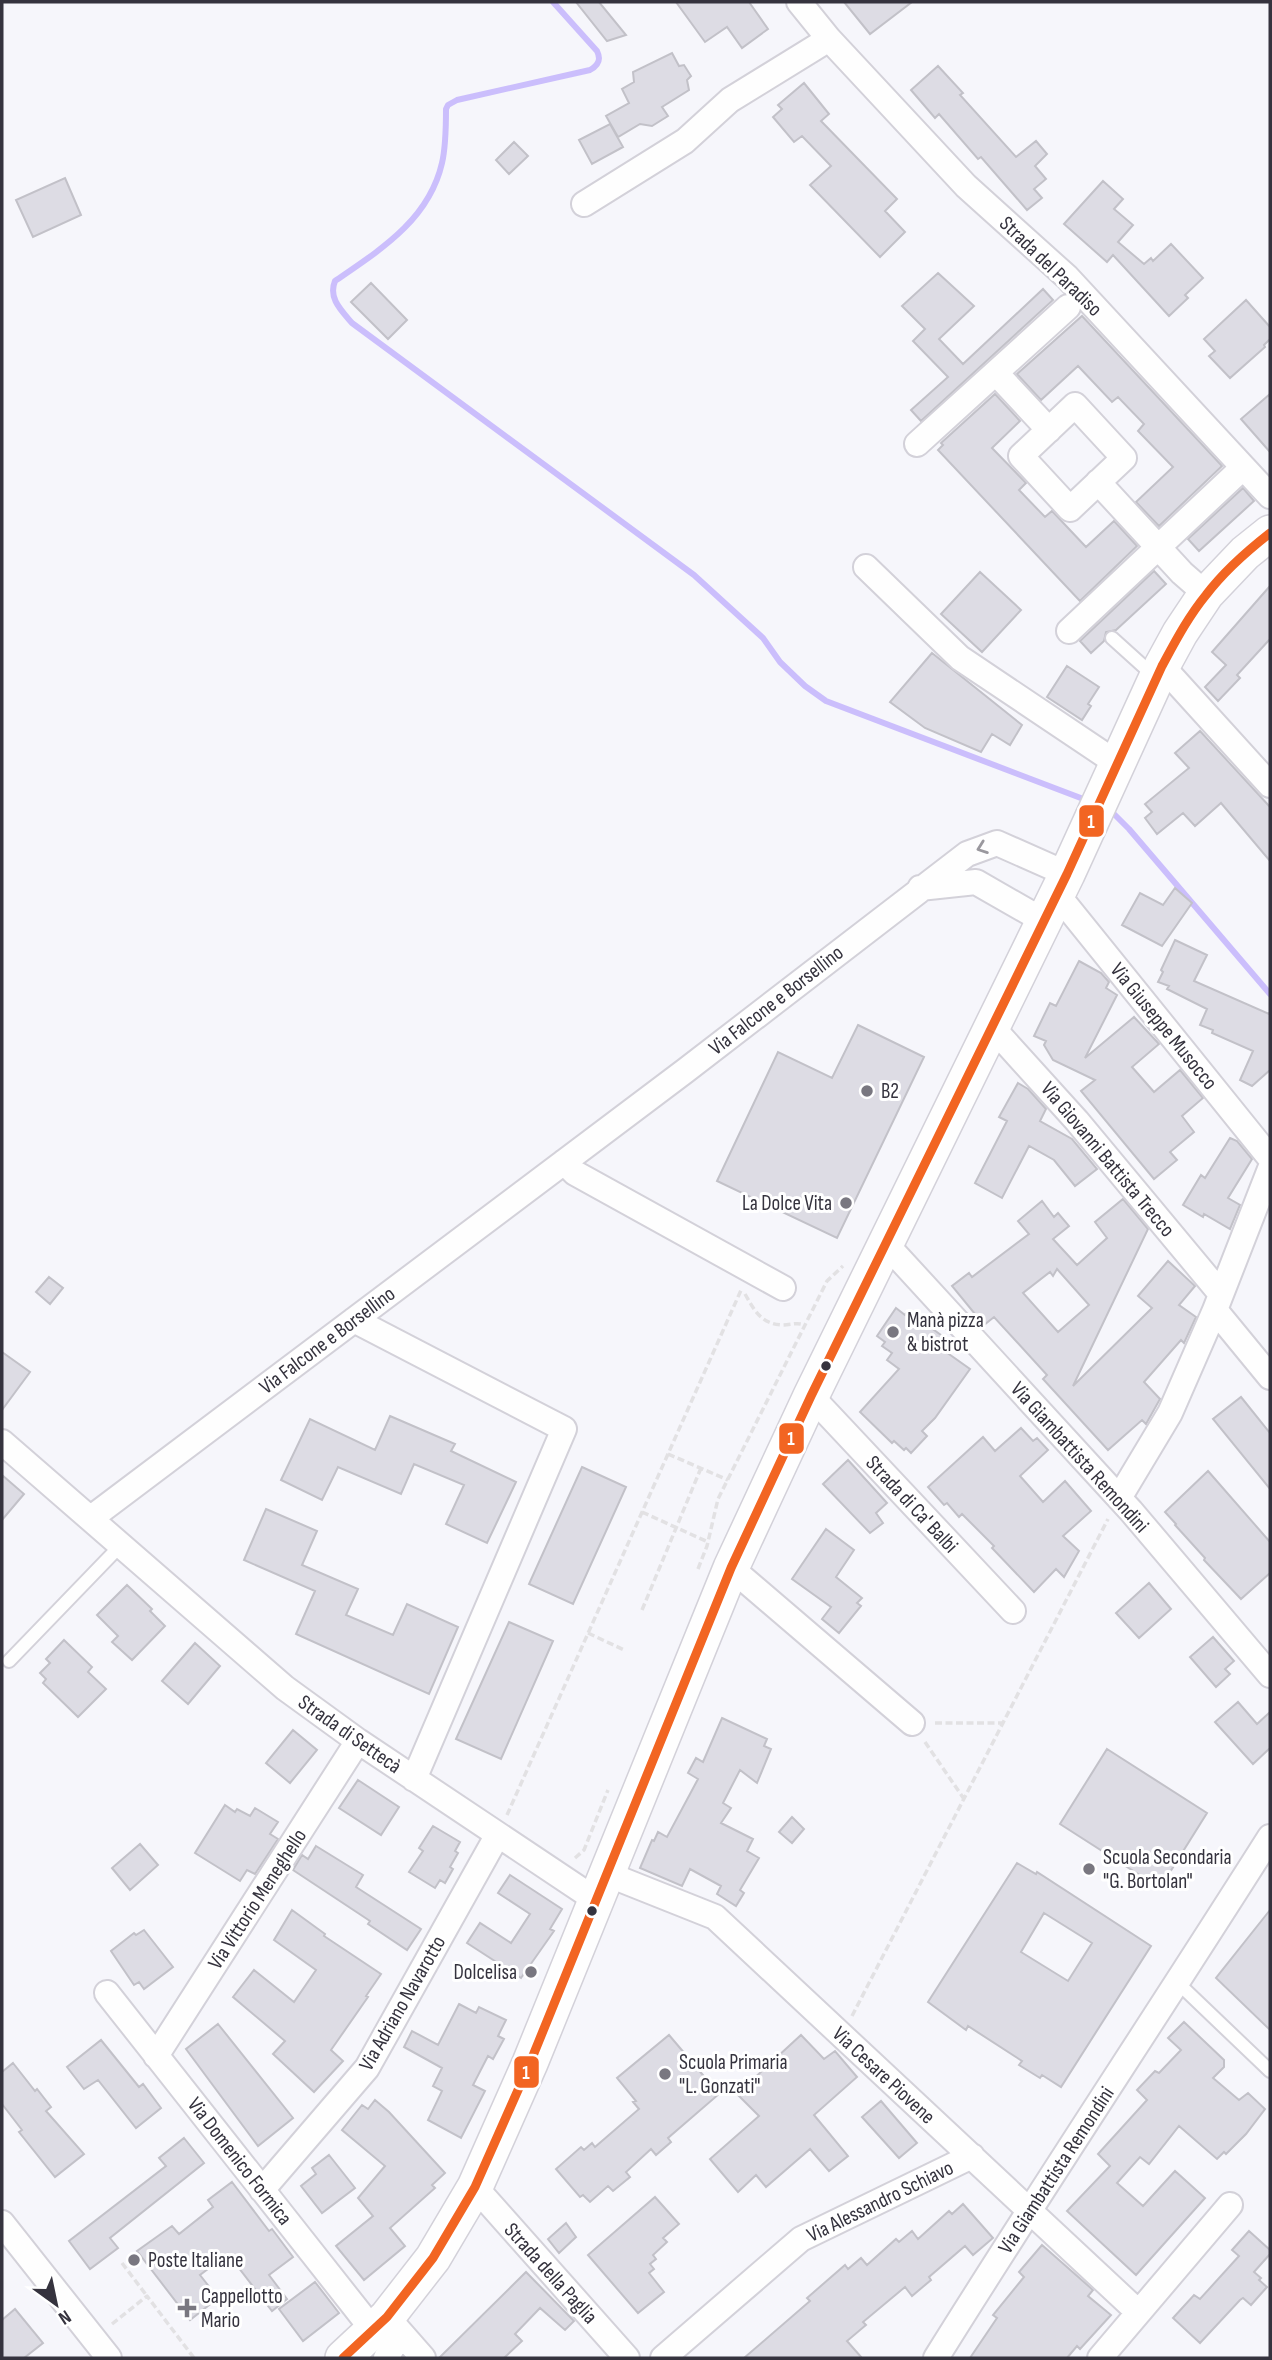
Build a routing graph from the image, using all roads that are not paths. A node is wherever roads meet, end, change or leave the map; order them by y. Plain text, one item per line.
1 (799, 2) edge
2 (829, 39) junction
3 (584, 204) dead end
4 (1068, 307) dead end
5 (996, 373) junction
6 (1049, 430) junction
7 (917, 444) dead end
8 (1235, 475) dead end
9 (1098, 482) junction
10 (1270, 496) edge
11 (1270, 533) edge
12 (1158, 547) junction
13 (866, 567) dead end
14 (1206, 594) junction
15 (1069, 631) dead end
16 (1112, 638) dead end
17 (1159, 672) junction
18 (1118, 764) junction
19 (1270, 785) edge
20 (920, 888) junction
21 (1056, 896) junction
22 (992, 1027) junction
23 (1270, 1158) edge
24 (564, 1162) junction
25 (1270, 1169) edge
26 (886, 1244) junction
27 (783, 1288) dead end
28 (1218, 1302) junction
29 (354, 1320) junction
30 (1270, 1377) edge
31 (811, 1396) junction
32 (2, 1442) edge
33 (1125, 1505) junction
34 (91, 1518) junction
35 (121, 1545) junction
36 (731, 1568) junction
37 (1013, 1611) dead end
38 (9, 1661) dead end
39 (1270, 1675) edge
40 (912, 1723) road end
41 (358, 1741) junction
42 (414, 1779) junction
43 (497, 1836) junction
44 (1270, 1837) edge
45 (601, 1887) junction
46 (1178, 1983) junction
47 (107, 1993) dead end
48 (156, 2056) junction
49 (1270, 2071) edge
50 (972, 2156) junction
51 (475, 2187) junction
52 (262, 2190) junction
53 (1230, 2206) dead end
54 (1028, 2210) junction
55 (2, 2223) edge
56 (1138, 2312) junction
57 (387, 2334) edge
58 (109, 2358) edge
59 (343, 2358) edge
60 (423, 2358) edge
61 (627, 2358) edge
62 (663, 2358) edge
63 (936, 2358) edge
64 (1100, 2358) edge

1 - 2 street, Strada del Paradiso
2 - 3 street
2 - 10 street, Strada del Paradiso
4 - 5 street
5 - 6 street
5 - 7 street
6 - 9 street
6 - 9 street
8 - 12 street
9 - 12 street
11 - 14 main road
12 - 14 street
12 - 15 street
13 - 18 street
14 - 17 main road
16 - 17 lane
17 - 18 main road
17 - 19 street
18 - 21 main road
20 - 21 street
21 -> 20 street, Via Falcone e Borsellino
20 - 24 street, Via Falcone e Borsellino
21 - 22 main road
21 - 23 street, Via Giuseppe Musocco
22 - 26 main road
22 - 28 street, Via Giovanni Battista Trecco
24 - 27 street
24 - 29 street, Via Falcone e Borsellino
25 - 28 street
26 - 31 main road
26 - 33 street, Via Giambattista Remondini
28 - 30 street, Via Giovanni Battista Trecco
28 - 33 street
29 - 34 street, Via Falcone e Borsellino
29 - 42 street
31 - 36 main road
31 - 37 street, Strada di Ca' Balbi
32 - 34 street, Strada di Settecà
33 - 39 street, Via Giambattista Remondini
34 - 35 street, Strada di Settecà
35 - 38 lane
35 - 41 street, Strada di Settecà
36 - 40 street
36 - 45 main road
41 - 42 street, Strada di Settecà
41 - 48 street, Via Vittorio Meneghello
42 - 43 street, Strada di Settecà
43 - 45 street, Strada di Settecà
43 - 52 street, Via Adriano Navarotto
44 - 46 street, Via Giambattista Remondini
45 - 50 street, Via Cesare Piovene
45 - 51 main road
46 - 49 lane
46 - 54 street, Via Giambattista Remondini
47 - 48 street, Via Domenico Formica
48 - 52 street, Via Domenico Formica
50 - 54 street, Via Cesare Piovene
50 - 62 street, Via Alessandro Schiavo
51 - 57 main road
51 - 61 street, Strada della Paglia
52 - 57 street, Via Domenico Formica
53 - 56 street
54 - 56 street, Via Cesare Piovene
54 - 63 street, Via Giambattista Remondini
55 - 58 street
56 - 64 street
57 - 59 main road
57 - 60 street, Via Domenico Formica

